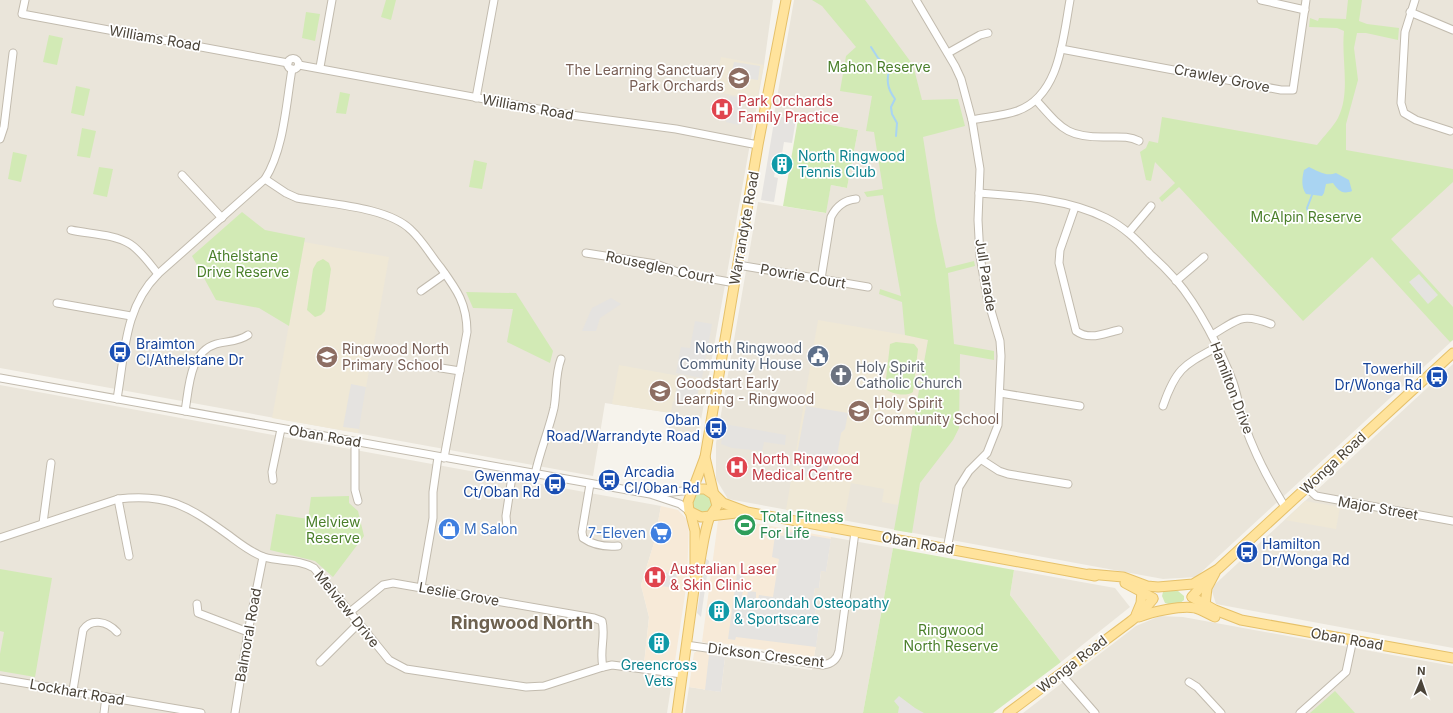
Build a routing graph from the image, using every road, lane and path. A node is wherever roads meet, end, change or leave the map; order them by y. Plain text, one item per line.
1 (25, 0) edge
2 (332, 0) edge
3 (494, 0) edge
4 (786, 0) edge
5 (916, 0) edge
6 (1070, 0) edge
7 (1261, 0) edge
8 (1306, 0) edge
9 (1415, 0) edge
10 (1304, 10) junction
11 (1410, 12) junction
12 (1453, 30) edge
13 (988, 33) dead end
14 (1061, 49) junction
15 (13, 53) dead end
16 (948, 53) junction
17 (288, 62) junction
18 (299, 65) junction
19 (320, 68) junction
20 (292, 69) junction
21 (476, 98) junction
22 (1036, 100) junction
23 (972, 120) junction
24 (1450, 131) dead end
25 (0, 140) edge
26 (1138, 141) dead end
27 (758, 145) junction
28 (182, 175) dead end
29 (265, 179) junction
30 (979, 193) junction
31 (856, 199) dead end
32 (1151, 206) dead end
33 (1075, 208) junction
34 (222, 218) junction
35 (71, 230) dead end
36 (1129, 232) junction
37 (586, 253) dead end
38 (1204, 257) dead end
39 (738, 265) junction
40 (158, 274) junction
41 (445, 274) junction
42 (821, 280) junction
43 (1176, 281) junction
44 (735, 283) junction
45 (868, 287) dead end
46 (422, 291) dead end
47 (57, 303) dead end
48 (131, 316) junction
49 (1271, 324) dead end
50 (1119, 330) dead end
51 (248, 336) dead end
52 (1212, 336) junction
53 (1217, 347) junction
54 (1453, 353) edge
55 (561, 359) dead end
56 (406, 366) dead end
57 (460, 371) junction
58 (0, 378) edge
59 (1000, 393) junction
60 (117, 399) junction
61 (1080, 406) dead end
62 (1163, 406) dead end
63 (185, 411) junction
64 (281, 428) junction
65 (355, 442) junction
66 (441, 457) junction
67 (705, 457) junction
68 (982, 460) junction
69 (51, 463) dead end
70 (513, 470) junction
71 (535, 474) junction
72 (273, 480) dead end
73 (590, 484) junction
74 (1068, 484) dead end
75 (1307, 488) junction
76 (692, 490) junction
77 (650, 494) junction
78 (714, 495) junction
79 (118, 499) junction
80 (358, 501) dead end
81 (1285, 507) junction
82 (690, 511) junction
83 (747, 512) junction
84 (711, 516) junction
85 (1453, 521) edge
86 (43, 523) junction
87 (506, 528) dead end
88 (855, 532) junction
89 (0, 538) edge
90 (618, 546) dead end
91 (947, 549) junction
92 (129, 556) dead end
93 (263, 557) junction
94 (1215, 571) junction
95 (1089, 574) junction
96 (695, 582) junction
97 (1164, 586) junction
98 (421, 587) junction
99 (1142, 591) junction
100 (1192, 597) junction
101 (1153, 599) junction
102 (197, 604) dead end
103 (1205, 606) junction
104 (1184, 608) junction
105 (350, 612) junction
106 (1132, 620) junction
107 (1241, 620) junction
108 (359, 623) junction
109 (117, 632) dead end
110 (248, 632) junction
111 (1353, 639) junction
112 (686, 645) junction
113 (1453, 658) edge
114 (320, 662) dead end
115 (603, 667) junction
116 (682, 674) junction
117 (1061, 674) junction
118 (0, 678) edge
119 (1189, 682) dead end
120 (73, 690) junction
121 (106, 697) junction
122 (104, 713) edge
123 (201, 713) edge
124 (235, 713) edge
125 (677, 713) edge
126 (1008, 713) edge
127 (1095, 713) edge
128 (1221, 713) edge
129 (1300, 713) edge

1 - 17 street, Williams Road
2 - 19 street
3 - 21 street
4 - 27 main road, Warrandyte Road
5 - 16 street, Jull Parade
6 - 14 street
7 - 10 street
8 - 10 street, Crawley Grove
9 - 11 street
10 - 14 street, Crawley Grove
11 - 12 street
11 - 24 street
13 - 16 street
14 - 22 street
15 - 25 street
16 - 23 street, Jull Parade
17 - 18 street
17 - 20 street
18 - 19 street, Williams Road
18 - 20 street
19 - 21 street, Williams Road
20 - 29 street
21 - 27 street, Williams Road
22 - 23 street
22 - 26 street
23 - 30 street, Jull Parade
27 - 39 main road, Warrandyte Road
28 - 34 street
29 - 34 street
29 - 41 street
30 - 33 street, Hamilton Drive
30 - 59 street, Jull Parade
31 - 42 street
32 - 36 street
33 - 36 street, Hamilton Drive
33 - 50 street
34 - 40 street
35 - 40 street
36 - 43 street, Hamilton Drive
37 - 44 street, Rouseglen Court
38 - 43 street
39 - 42 street, Powrie Court
39 - 44 main road, Warrandyte Road
40 - 48 street
41 - 46 street
41 - 57 street
42 - 45 street, Powrie Court
43 - 52 street, Hamilton Drive
44 - 67 main road, Warrandyte Road
47 - 48 street
48 - 60 street
49 - 52 street
51 - 63 street
52 - 53 street, Hamilton Drive
53 - 62 street
53 - 81 street, Hamilton Drive
54 - 75 main road, Wonga Road
55 - 71 street
56 - 57 street
57 - 66 street
58 - 60 street, Oban Road
59 - 61 street
59 - 68 street, Jull Parade
60 - 63 street, Oban Road
63 - 64 street, Oban Road
64 - 65 street, Oban Road
64 - 72 street
65 - 66 street, Oban Road
65 - 80 street
66 - 70 street, Oban Road
66 - 98 street
67 - 76 main road, Warrandyte Road
67 - 78 main road, Warrandyte Road
68 - 74 street
68 - 91 street, Jull Parade
69 - 86 street
70 - 71 street, Oban Road
70 - 87 street
71 - 73 street, Oban Road
73 - 77 street, Oban Road
73 - 90 street
75 - 81 main road, Wonga Road
75 - 85 street, Major Street
76 - 77 street, Oban Road
76 - 78 main road
76 - 82 main road
77 - 82 street, Oban Road
78 - 83 main road, Oban Road
78 - 84 main road
79 - 86 street, Melview Drive
79 - 92 street
79 - 93 street, Melview Drive
81 - 94 main road, Wonga Road
82 - 84 main road
82 - 96 main road
83 - 84 main road, Oban Road
83 - 88 main road, Oban Road
84 - 96 main road
86 - 89 street, Melview Drive
88 - 91 main road, Oban Road
88 - 112 street, Dickson Crescent
91 - 95 main road, Oban Road
93 - 105 street, Melview Drive
93 - 110 street, Balmoral Road
94 - 97 main road
94 - 100 main road
94 - 103 main road
95 - 97 main road, Oban Road
95 - 99 main road, Oban Road
96 - 112 main road
97 - 100 main road, Oban Road
97 - 101 main road, Wonga Road
98 - 105 street, Leslie Grove
98 - 115 street, Leslie Grove
99 - 101 main road, Oban Road
99 - 106 main road
100 - 103 main road, Oban Road
100 - 104 main road
101 - 104 main road, Oban Road
101 - 106 main road, Wonga Road
102 - 110 street
103 - 107 main road, Oban Road
104 - 106 main road
104 - 107 main road, Oban Road
105 - 108 street, Melview Drive
106 - 117 main road, Wonga Road
107 - 111 main road, Oban Road
108 - 114 street
108 - 115 street, Melview Drive
109 - 120 street
110 - 124 street, Balmoral Road
111 - 113 main road, Oban Road
111 - 129 street
112 - 116 main road
115 - 116 street, Melview Drive
116 - 125 main road
117 - 126 main road, Wonga Road
117 - 127 street
118 - 120 street, Lockhart Road
119 - 128 street
120 - 121 street, Lockhart Road
121 - 122 street
121 - 123 street, Lockhart Road

